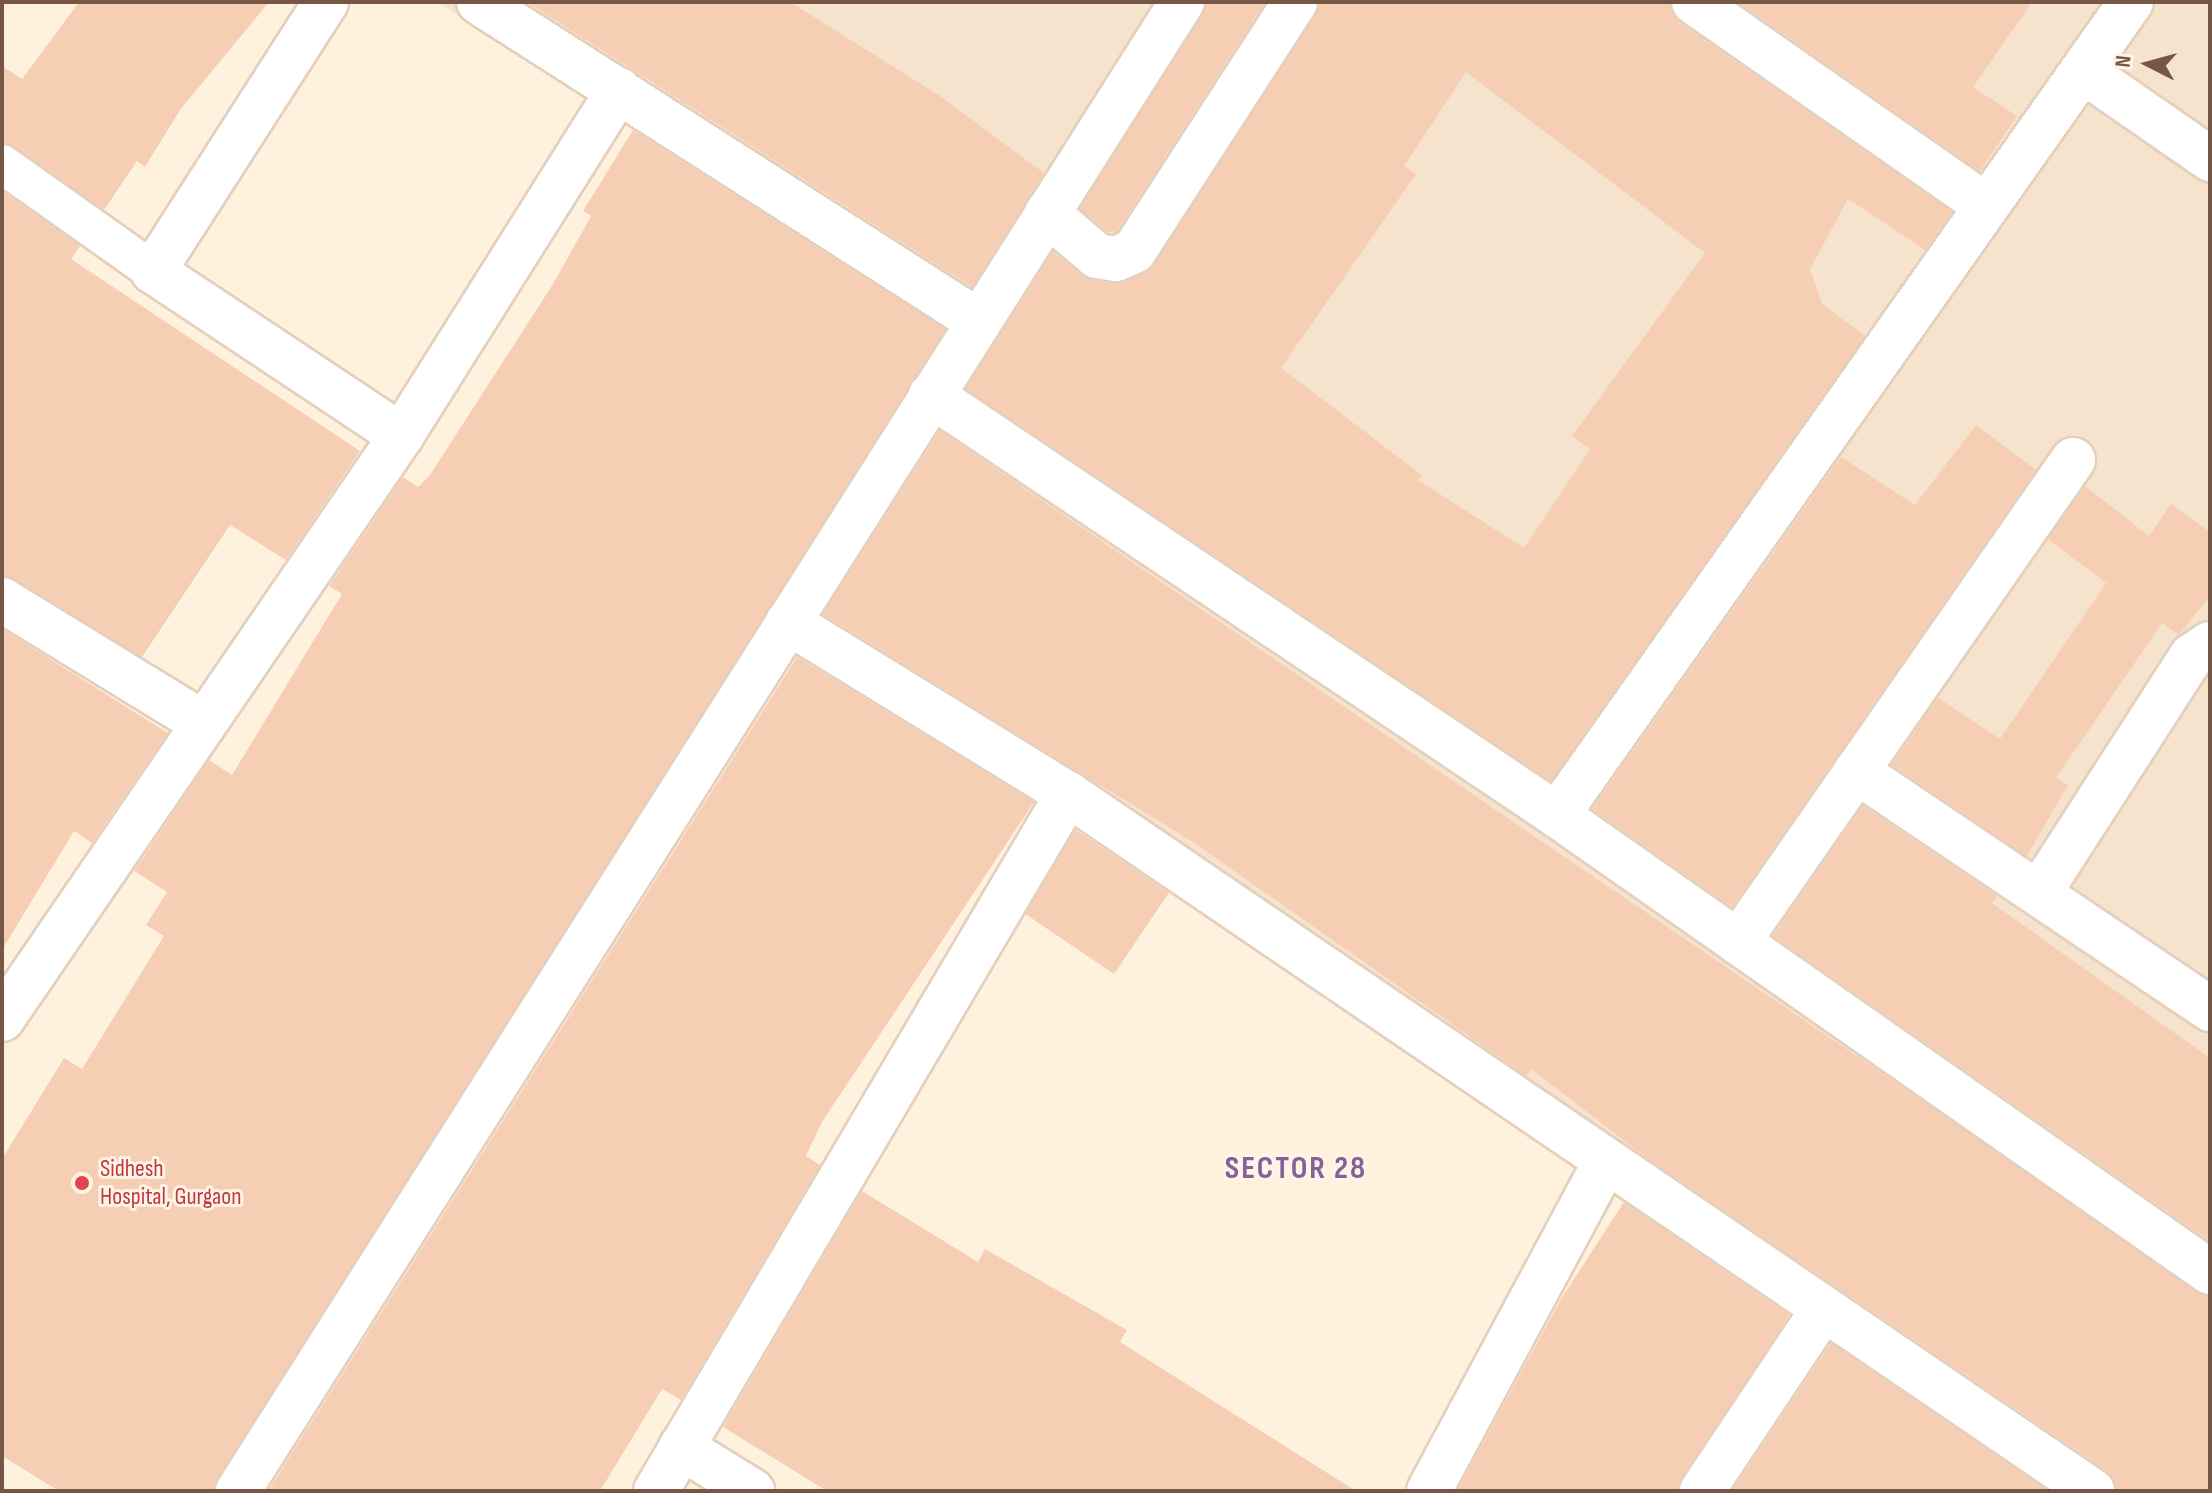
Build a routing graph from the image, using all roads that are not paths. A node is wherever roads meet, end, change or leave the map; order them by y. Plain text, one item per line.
1 (326, 2) edge
2 (479, 2) edge
3 (1182, 2) edge
4 (1295, 2) edge
5 (1694, 2) edge
6 (2131, 2) edge
7 (2083, 71) junction
8 (619, 90) junction
9 (2210, 159) edge
10 (2, 164) edge
11 (1984, 204) junction
12 (1047, 213) junction
13 (153, 271) junction
14 (978, 321) junction
15 (931, 395) junction
16 (401, 436) junction
17 (2073, 460) dead end
18 (2, 600) edge
19 (788, 622) junction
20 (2210, 644) edge
21 (204, 724) junction
22 (1856, 771) junction
23 (1068, 794) junction
24 (1557, 815) junction
25 (2039, 893) junction
26 (1738, 942) junction
27 (2210, 1009) edge
28 (2, 1019) edge
29 (1604, 1165) junction
30 (2210, 1272) edge
31 (1822, 1311) junction
32 (681, 1447) junction
33 (238, 1491) edge
34 (656, 1491) edge
35 (752, 1491) edge
36 (1429, 1491) edge
37 (1702, 1491) edge
38 (2092, 1491) edge

1 - 13 street
2 - 8 street
3 - 12 street
4 - 12 street
5 - 11 street
6 - 7 street
7 - 9 street
7 - 11 street
8 - 14 street
8 - 16 street
10 - 13 lane
11 - 24 street
12 - 14 street
13 - 16 street
14 - 15 street
15 - 19 street
15 - 24 street
16 - 21 street
17 - 22 street
18 - 21 street
19 - 23 street
19 - 33 street
20 - 25 street
21 - 28 street
22 - 25 street
22 - 26 street
23 - 29 street
23 - 32 street
24 - 26 street
25 - 27 street
26 - 30 street
29 - 31 street
29 - 36 street
31 - 37 street
31 - 38 street
32 - 34 street
32 - 35 street

